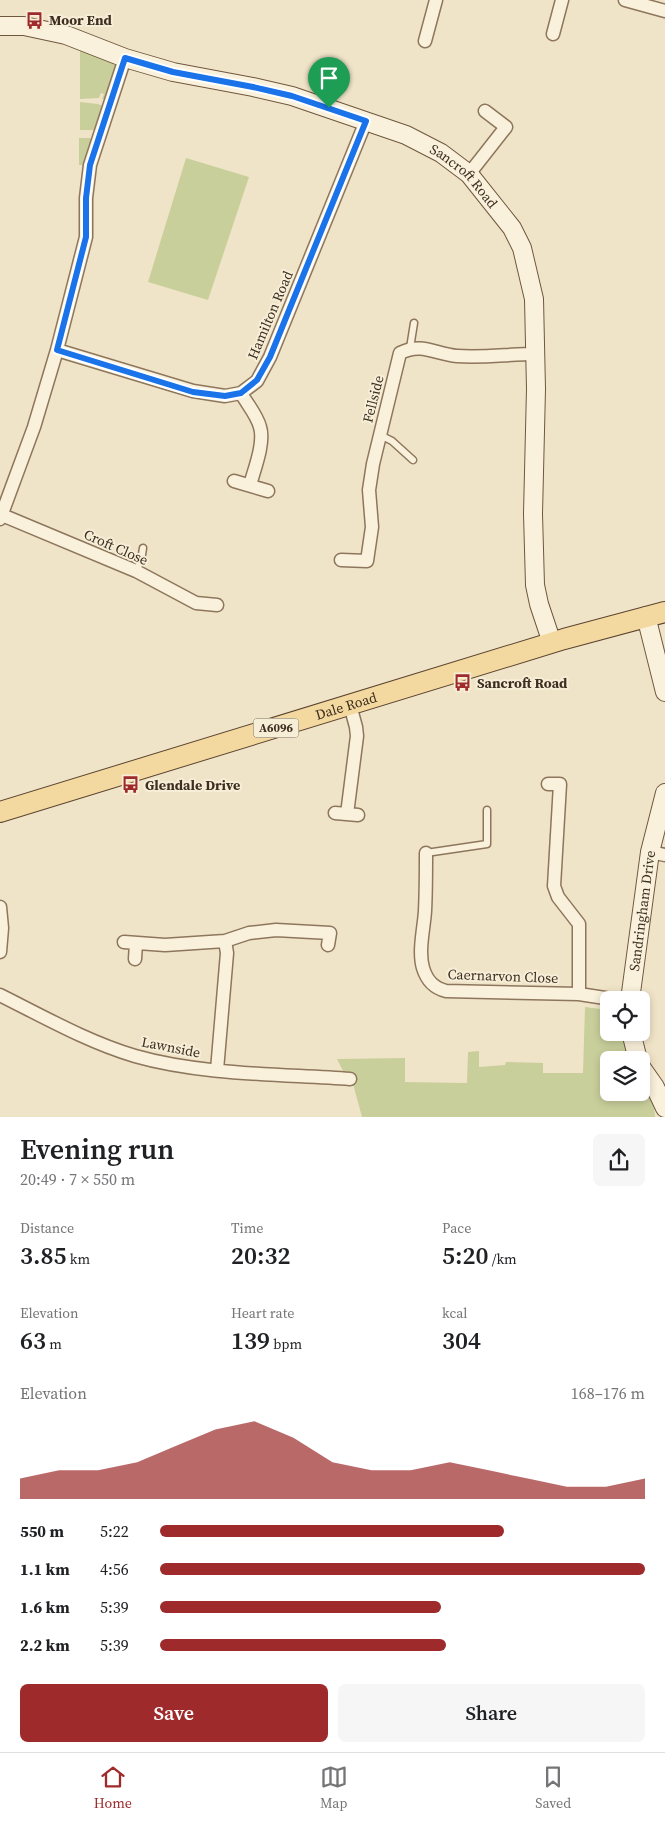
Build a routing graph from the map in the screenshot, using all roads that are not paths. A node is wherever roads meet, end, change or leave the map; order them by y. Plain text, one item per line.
1 (436, 0) edge
2 (562, 0) edge
3 (626, 0) edge
4 (665, 11) edge
5 (0, 26) edge
6 (553, 34) dead end
7 (425, 41) dead end
8 (125, 58) junction
9 (485, 111) dead end
10 (366, 121) junction
11 (469, 174) junction
12 (414, 324) dead end
13 (410, 348) junction
14 (57, 350) junction
15 (536, 354) junction
16 (241, 393) junction
17 (380, 435) junction
18 (412, 460) dead end
19 (234, 481) dead end
20 (250, 486) junction
21 (268, 490) dead end
22 (1, 517) edge
23 (144, 548) dead end
24 (341, 560) dead end
25 (136, 571) junction
26 (217, 605) dead end
27 (656, 614) edge
28 (552, 644) junction
29 (665, 692) edge
30 (350, 705) junction
31 (554, 784) dead end
32 (665, 794) edge
33 (487, 810) dead end
34 (0, 812) edge
35 (347, 814) dead end
36 (426, 853) joint
37 (658, 853) edge
38 (0, 907) edge
39 (224, 941) junction
40 (328, 945) dead end
41 (0, 952) edge
42 (135, 959) dead end
43 (632, 991) edge
44 (579, 994) junction
45 (0, 995) edge
46 (600, 997) edge
47 (217, 1070) junction
48 (650, 1075) edge
49 (350, 1079) dead end
50 (660, 1084) edge
51 (665, 1108) edge

1 - 7 street
2 - 6 street
3 - 4 street
5 - 8 street, Sancroft Road
8 - 10 street, Sancroft Road
8 - 14 street
9 - 11 street
10 - 11 street, Sancroft Road
10 - 16 street, Hamilton Road
11 - 15 street, Sancroft Road
12 - 13 lane
13 - 15 street
13 - 17 street, Fellside
14 - 16 street
14 - 22 street
15 - 28 street, Sancroft Road
16 - 20 street
17 - 18 lane
17 - 24 street, Fellside
19 - 20 street
20 - 21 street
22 - 25 street, Croft Close
23 - 25 lane
25 - 26 street, Croft Close
27 - 28 main road, Dale Road / A6096
27 - 29 street
28 - 30 main road, Dale Road / A6096
30 - 34 main road, Dale Road / A6096
30 - 35 street
31 - 44 street
32 - 37 street, Sandringham Drive
33 - 36 lane
36 - 44 street, Caernarvon Close
37 - 43 street, Sandringham Drive
38 - 41 street
39 - 40 street
39 - 42 street
39 - 47 street
44 - 46 street, Caernarvon Close
45 - 47 street, Lawnside
47 - 49 street, Lawnside
48 - 50 street
50 - 51 street

